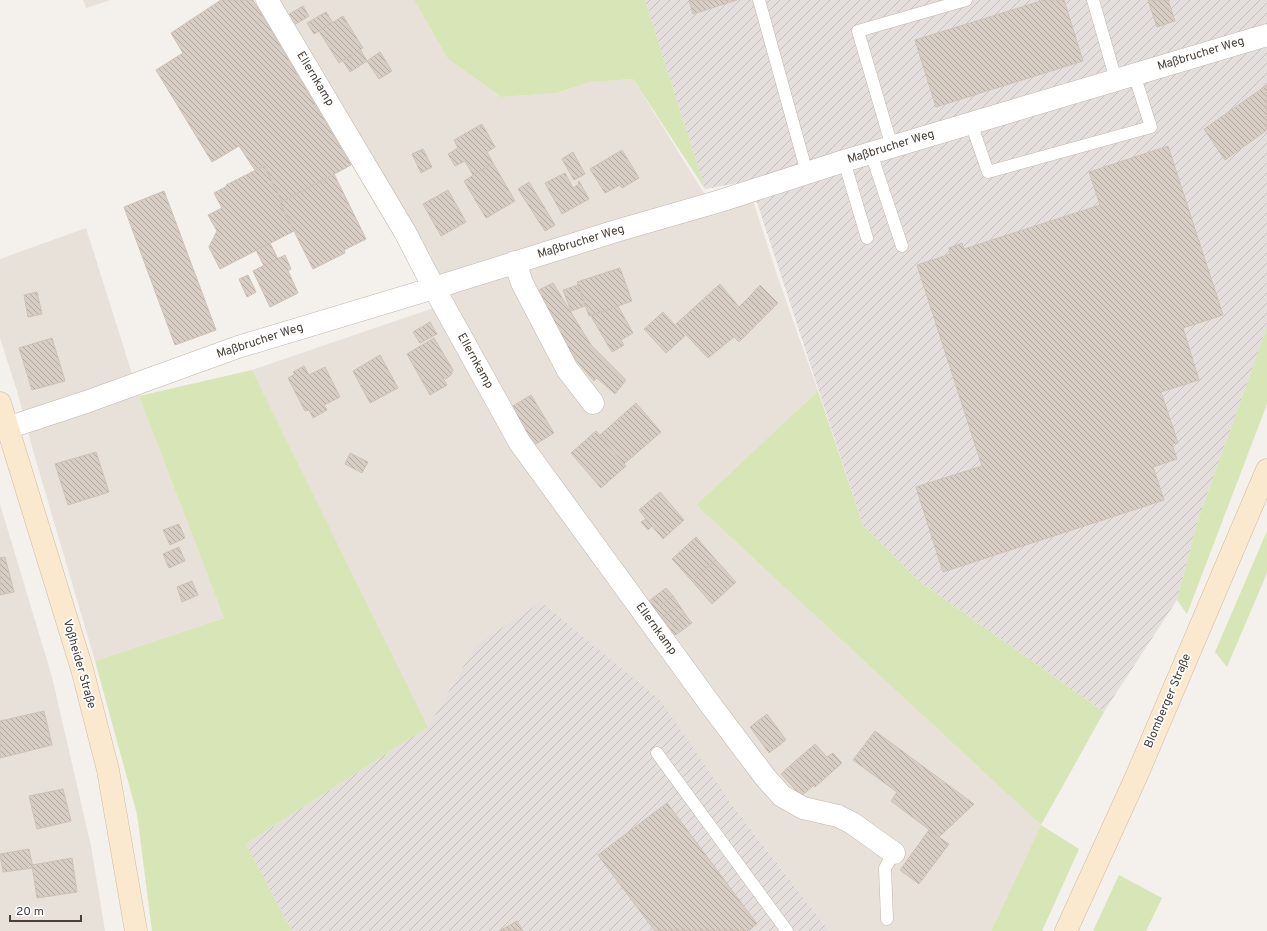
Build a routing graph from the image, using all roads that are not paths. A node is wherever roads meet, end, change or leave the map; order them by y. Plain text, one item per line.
1 (267, 0) edge
2 (759, 0) edge
3 (966, 0) edge
4 (1093, 0) edge
5 (1267, 35) edge
6 (1125, 77) junction
7 (970, 123) junction
8 (892, 147) junction
9 (871, 153) junction
10 (844, 161) junction
11 (808, 173) junction
12 (867, 238) dead end
13 (902, 246) dead end
14 (515, 262) junction
15 (434, 288) junction
16 (0, 403) edge
17 (594, 404) dead end
18 (7, 440) edge
19 (1267, 470) edge
20 (657, 753) dead end
21 (894, 853) joint
22 (886, 919) dead end
23 (136, 931) edge
24 (787, 931) edge
25 (1066, 931) edge

1 - 15 street, Ellernkamp
2 - 11 lane
3 - 8 lane
4 - 6 lane
5 - 6 street, Maßbrucher Weg
6 - 7 street, Maßbrucher Weg
6 - 7 lane
7 - 8 street, Maßbrucher Weg
8 - 9 street, Maßbrucher Weg
9 - 10 street, Maßbrucher Weg
9 - 13 lane
10 - 11 street, Maßbrucher Weg
10 - 12 lane
11 - 14 street, Maßbrucher Weg
14 - 15 street, Maßbrucher Weg
14 - 17 street
15 - 18 street, Maßbrucher Weg
15 - 21 street, Ellernkamp
16 - 18 street, Voßheider Straße
18 - 23 street, Voßheider Straße
19 - 25 street, Blomberger Straße
20 - 24 lane
21 - 22 lane

